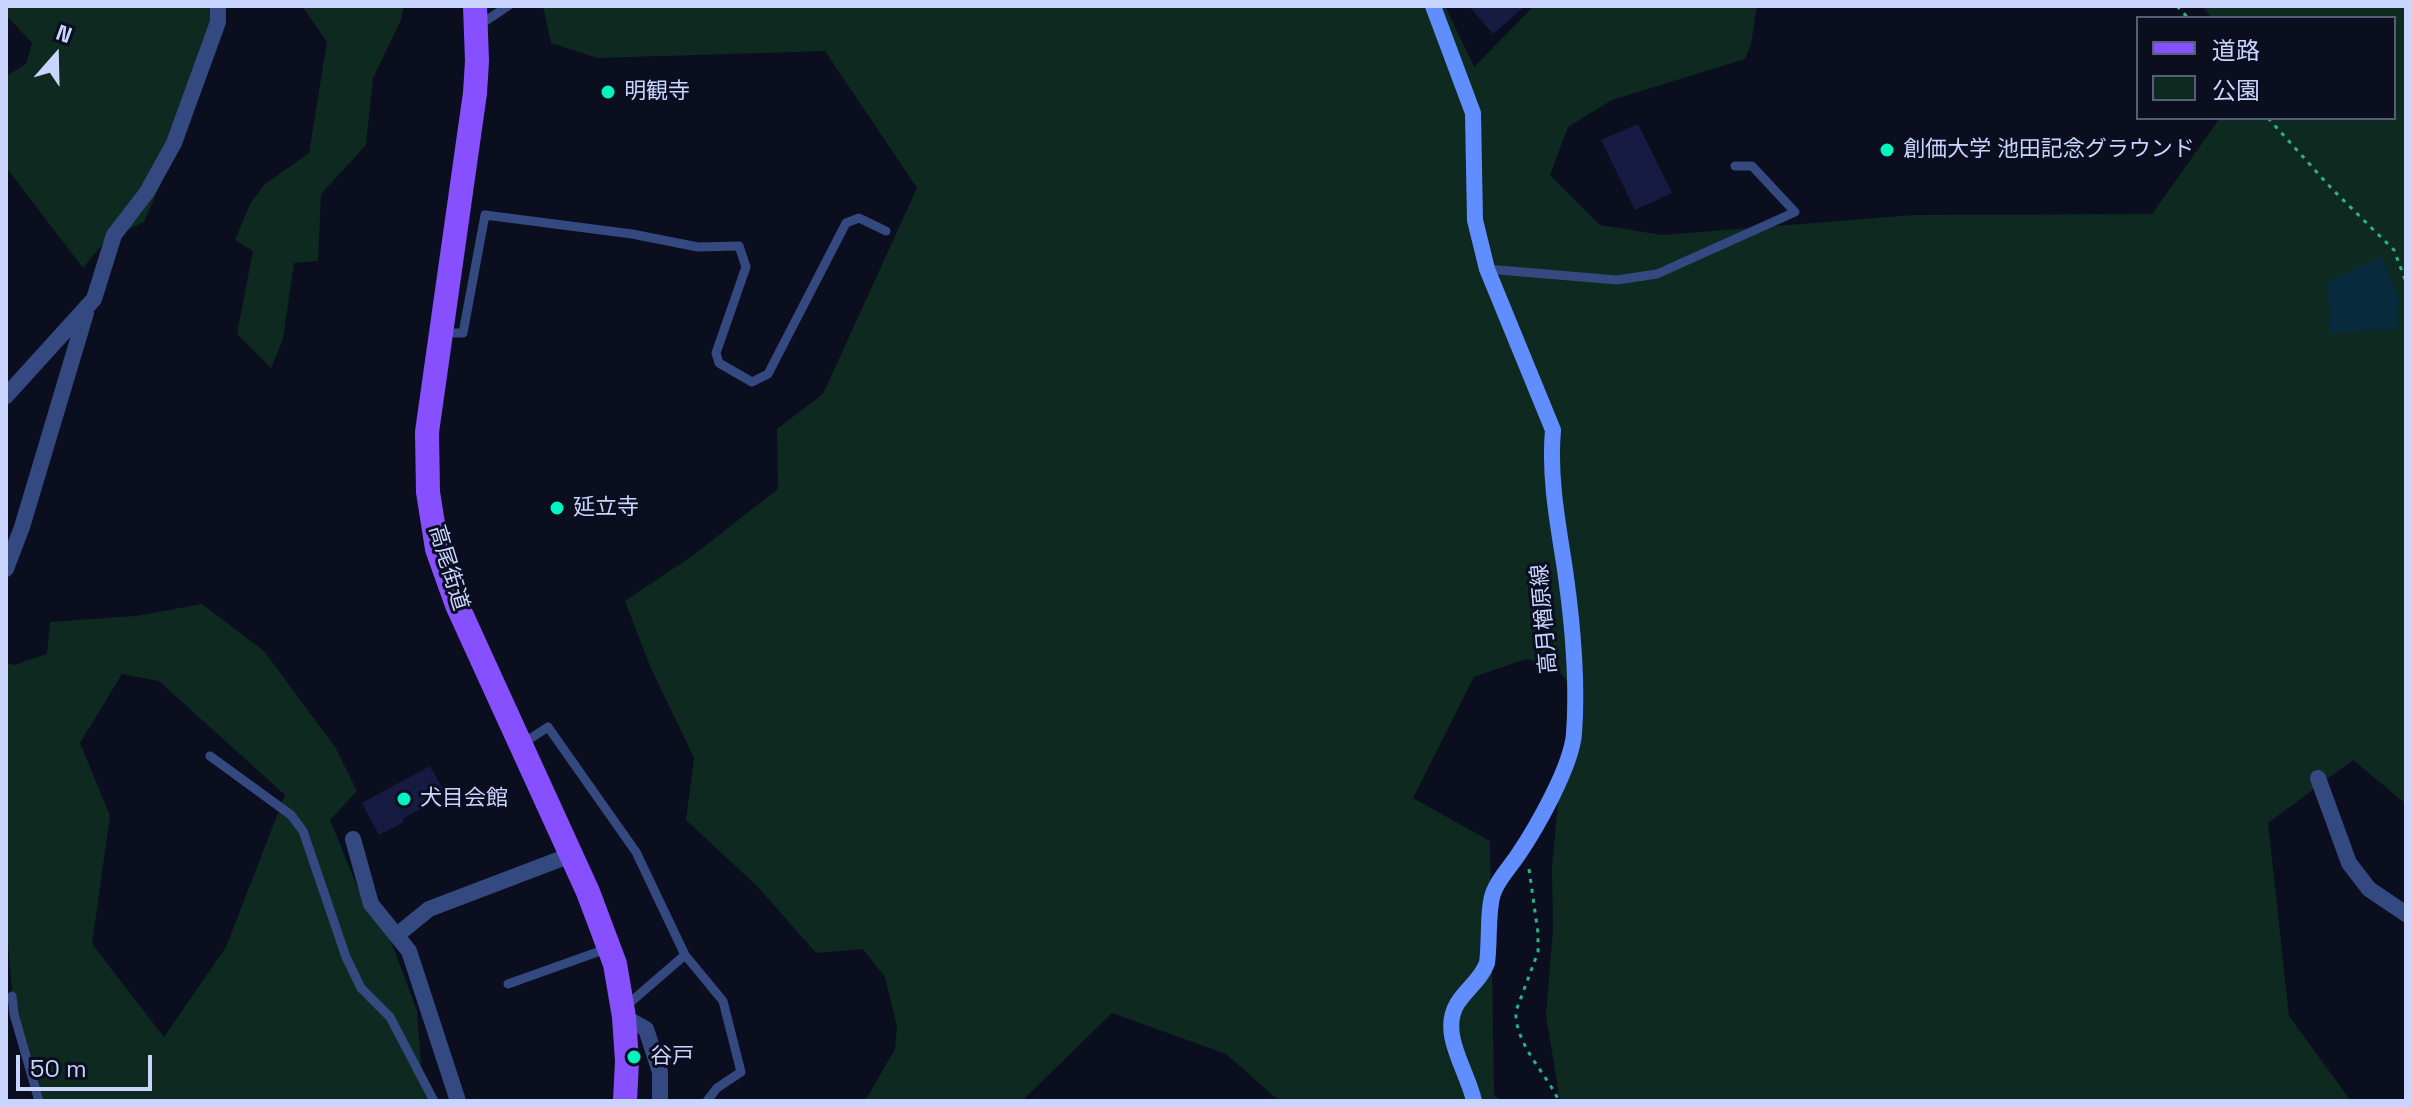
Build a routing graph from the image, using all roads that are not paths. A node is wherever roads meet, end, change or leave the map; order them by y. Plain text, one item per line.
1 (218, 6) edge
2 (508, 6) edge
3 (1433, 6) edge
4 (476, 17) edge
5 (1735, 166) dead end
6 (886, 231) dead end
7 (1487, 269) junction
8 (87, 308) junction
9 (440, 333) junction
10 (6, 396) edge
11 (6, 569) edge
12 (520, 745) junction
13 (210, 756) dead end
14 (2318, 778) dead end
15 (353, 839) dead end
16 (571, 855) junction
17 (2406, 914) edge
18 (397, 935) junction
19 (609, 947) junction
20 (685, 955) junction
21 (508, 984) dead end
22 (12, 996) dead end
23 (624, 1012) junction
24 (39, 1101) edge
25 (434, 1101) edge
26 (458, 1101) edge
27 (625, 1101) edge
28 (660, 1101) edge
29 (707, 1101) edge
30 (1474, 1101) edge

1 - 8 street
2 - 4 lane
3 - 7 main road, 高月楢原線
4 - 9 main road, 高尾街道
5 - 7 lane
6 - 9 lane
7 - 30 main road, 高月楢原線
8 - 10 street
8 - 11 street
9 - 12 main road, 高尾街道
12 - 16 main road, 高尾街道
12 - 20 lane
13 - 25 lane
14 - 17 street
15 - 18 street
16 - 18 street
16 - 19 main road, 高尾街道
18 - 26 street
19 - 21 lane
19 - 23 main road, 高尾街道
20 - 23 lane
20 - 29 lane
22 - 24 lane
23 - 27 main road, 高尾街道
23 - 28 street

